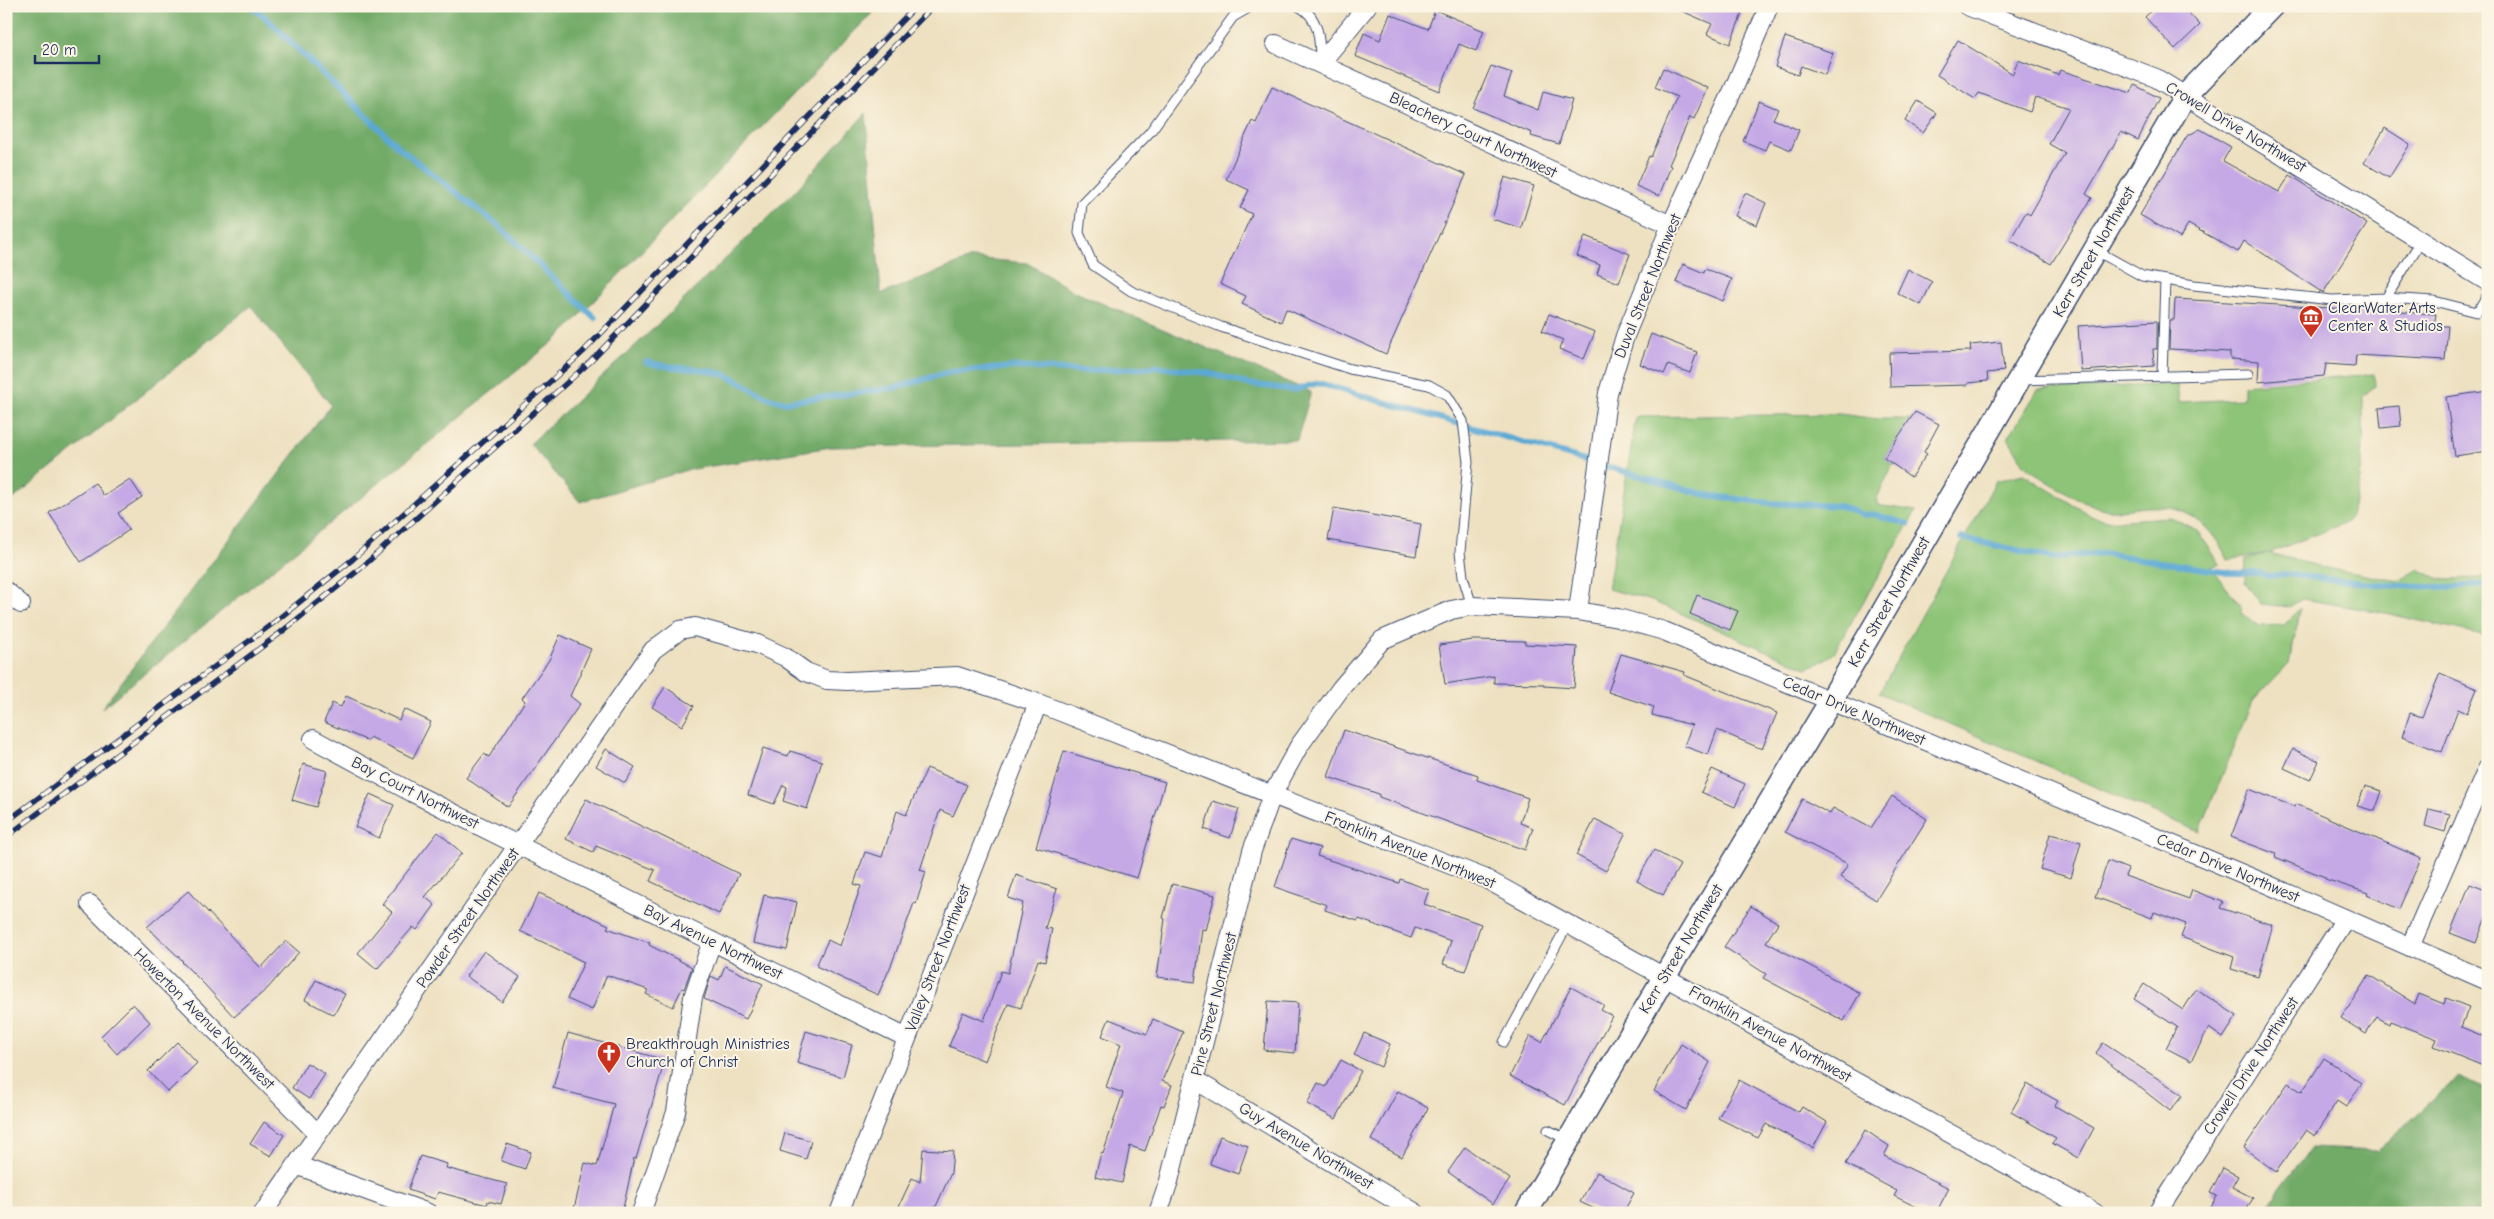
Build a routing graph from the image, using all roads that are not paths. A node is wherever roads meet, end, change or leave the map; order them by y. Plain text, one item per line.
1 (1252, 6) edge
2 (1298, 6) edge
3 (1368, 6) edge
4 (1769, 6) edge
5 (1968, 6) edge
6 (2272, 6) edge
7 (1276, 44) dead end
8 (1320, 64) junction
9 (2185, 96) junction
10 (1670, 225) junction
11 (2421, 241) junction
12 (2095, 250) junction
13 (2165, 280) junction
14 (2488, 282) edge
15 (2488, 294) edge
16 (2386, 298) junction
17 (2248, 374) dead end
18 (2162, 376) junction
19 (2019, 380) junction
20 (6, 591) edge
21 (20, 604) dead end
22 (1472, 606) junction
23 (1578, 611) junction
24 (680, 630) joint
25 (1830, 702) junction
26 (1038, 703) junction
27 (313, 739) dead end
28 (2488, 767) edge
29 (1272, 795) junction
30 (518, 845) junction
31 (90, 904) dead end
32 (2345, 919) junction
33 (1563, 933) dead end
34 (712, 941) junction
35 (2410, 947) junction
36 (1664, 976) junction
37 (2488, 981) edge
38 (907, 1038) junction
39 (1504, 1042) dead end
40 (1195, 1080) junction
41 (1548, 1130) dead end
42 (318, 1134) junction
43 (1568, 1141) junction
44 (296, 1165) junction
45 (263, 1213) edge
46 (428, 1213) edge
47 (641, 1213) edge
48 (839, 1213) edge
49 (1158, 1213) edge
50 (1416, 1213) edge
51 (1526, 1213) edge
52 (2095, 1213) edge
53 (2157, 1213) edge

1 - 22 lane
2 - 8 lane
3 - 8 street
4 - 10 street, Duval Street Northwest
5 - 9 street, Crowell Drive Northwest
6 - 9 street, Kerr Street Northwest
7 - 8 street, Bleachery Court Northwest
8 - 10 street, Bleachery Court Northwest
9 - 11 street, Crowell Drive Northwest
9 - 12 street, Kerr Street Northwest
10 - 23 street, Duval Street Northwest
11 - 14 street, Crowell Drive Northwest
11 - 16 lane
12 - 13 lane
12 - 19 street, Kerr Street Northwest
13 - 16 lane
13 - 18 lane
15 - 16 lane
17 - 18 lane
18 - 19 lane
19 - 25 street, Kerr Street Northwest
20 - 21 street
22 - 23 street, Cedar Drive Northwest
22 - 29 street, Cedar Drive Northwest
23 - 25 street, Cedar Drive Northwest
24 - 26 street, Franklin Avenue Northwest
24 - 30 street, Powder Street Northwest
25 - 32 street, Cedar Drive Northwest
25 - 36 street, Kerr Street Northwest
26 - 29 street, Franklin Avenue Northwest
26 - 38 street, Valley Street Northwest
27 - 30 street, Bay Court Northwest
28 - 35 street
29 - 36 street, Franklin Avenue Northwest
29 - 40 street, Pine Street Northwest
30 - 34 street, Bay Avenue Northwest
30 - 42 street, Powder Street Northwest
31 - 42 street, Howerton Avenue Northwest
32 - 35 street, Cedar Drive Northwest
32 - 53 street, Crowell Drive Northwest
33 - 39 lane
34 - 38 street, Bay Avenue Northwest
34 - 47 street
35 - 37 street, Cedar Drive Northwest
36 - 43 street, Kerr Street Northwest
36 - 52 street, Franklin Avenue Northwest
38 - 48 street, Valley Street Northwest
40 - 49 street, Pine Street Northwest
40 - 50 street, Guy Avenue Northwest
41 - 43 lane
42 - 44 street, Powder Street Northwest
43 - 51 street, Kerr Street Northwest
44 - 45 street, Powder Street Northwest
44 - 46 street

